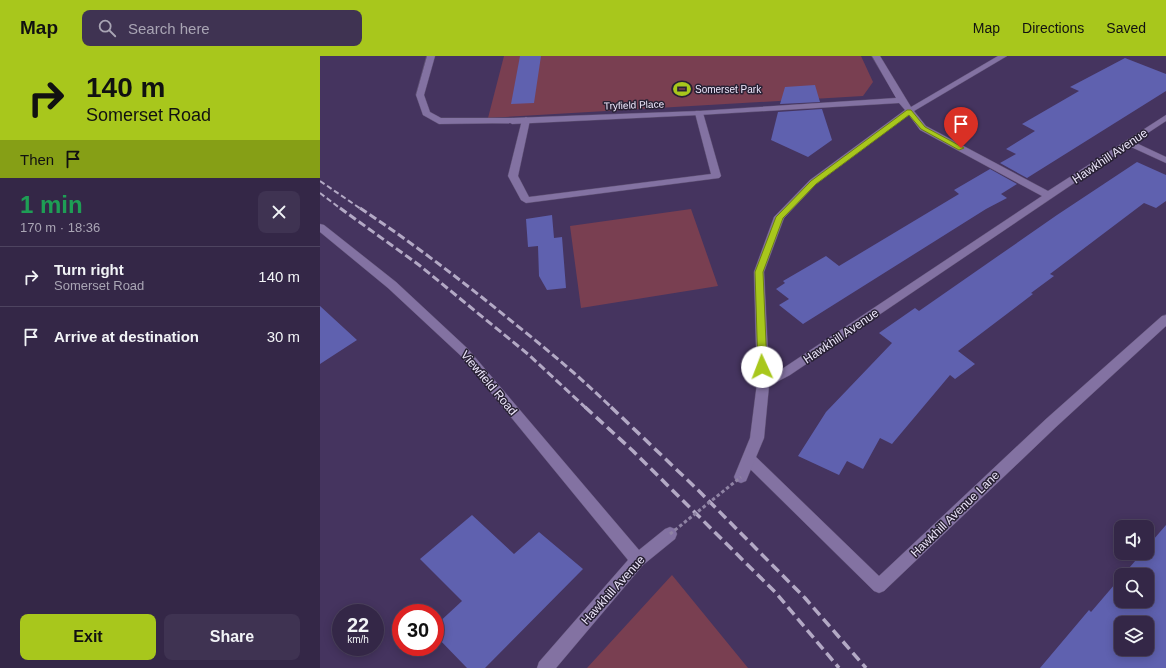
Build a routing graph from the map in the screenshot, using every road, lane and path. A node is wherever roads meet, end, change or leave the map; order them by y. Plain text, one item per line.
1 (431, 56) edge
2 (876, 56) edge
3 (1003, 56) edge
4 (901, 100) junction
5 (909, 112) junction
6 (698, 113) junction
7 (1166, 117) edge
8 (526, 120) junction
9 (1129, 143) junction
10 (1166, 160) edge
11 (1050, 196) junction
12 (320, 227) edge
13 (1166, 319) edge
14 (763, 383) junction
15 (749, 459) junction
16 (741, 477) joint
17 (670, 534) joint
18 (638, 560) junction
19 (545, 668) edge

1 - 8 street, Tryfield Place
2 - 4 street
3 - 5 street
4 - 5 street
4 - 6 street, Tryfield Place
5 - 11 street
5 - 14 street
6 - 8 street, Tryfield Place
6 - 8 street
7 - 9 street, Hawkhill Avenue
9 - 10 street
9 - 11 street, Hawkhill Avenue
11 - 14 street, Hawkhill Avenue
12 - 18 street, Viewfield Road
13 - 15 street, Hawkhill Avenue Lane
14 - 15 street
15 - 16 street
16 - 17 path, bridge
17 - 18 street, Hawkhill Avenue
18 - 19 street, Hawkhill Avenue

